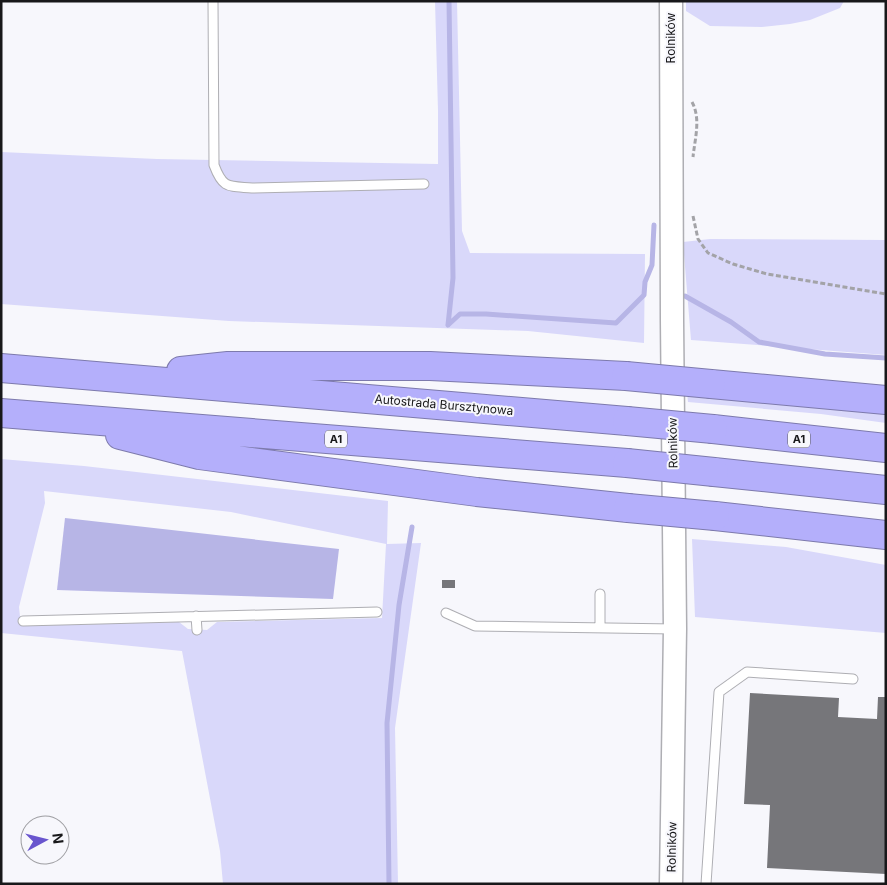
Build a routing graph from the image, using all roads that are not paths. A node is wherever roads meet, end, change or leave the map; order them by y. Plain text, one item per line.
1 (213, 1) edge
2 (671, 1) edge
3 (424, 184) dead end
4 (1, 368) edge
5 (117, 378) junction
6 (886, 400) edge
7 (1, 413) edge
8 (44, 416) junction
9 (886, 448) edge
10 (886, 490) edge
11 (886, 535) edge
12 (600, 594) dead end
13 (377, 612) dead end
14 (446, 613) dead end
15 (196, 616) junction
16 (23, 621) dead end
17 (600, 628) junction
18 (675, 629) junction
19 (197, 630) dead end
20 (853, 679) dead end
21 (671, 884) edge
22 (706, 884) edge

1 - 3 lane
2 - 18 street, Rolników
4 - 5 highway, Autostrada Bursztynowa / A1
5 - 6 highway, bridge
5 - 9 highway, Autostrada Bursztynowa / A1, bridge
7 - 8 highway, A1
8 - 10 highway, A1, bridge
8 - 11 highway, bridge
12 - 17 lane
13 - 15 lane
14 - 17 lane
15 - 16 lane
15 - 19 lane
17 - 18 lane
18 - 21 street, Rolników
20 - 22 lane

